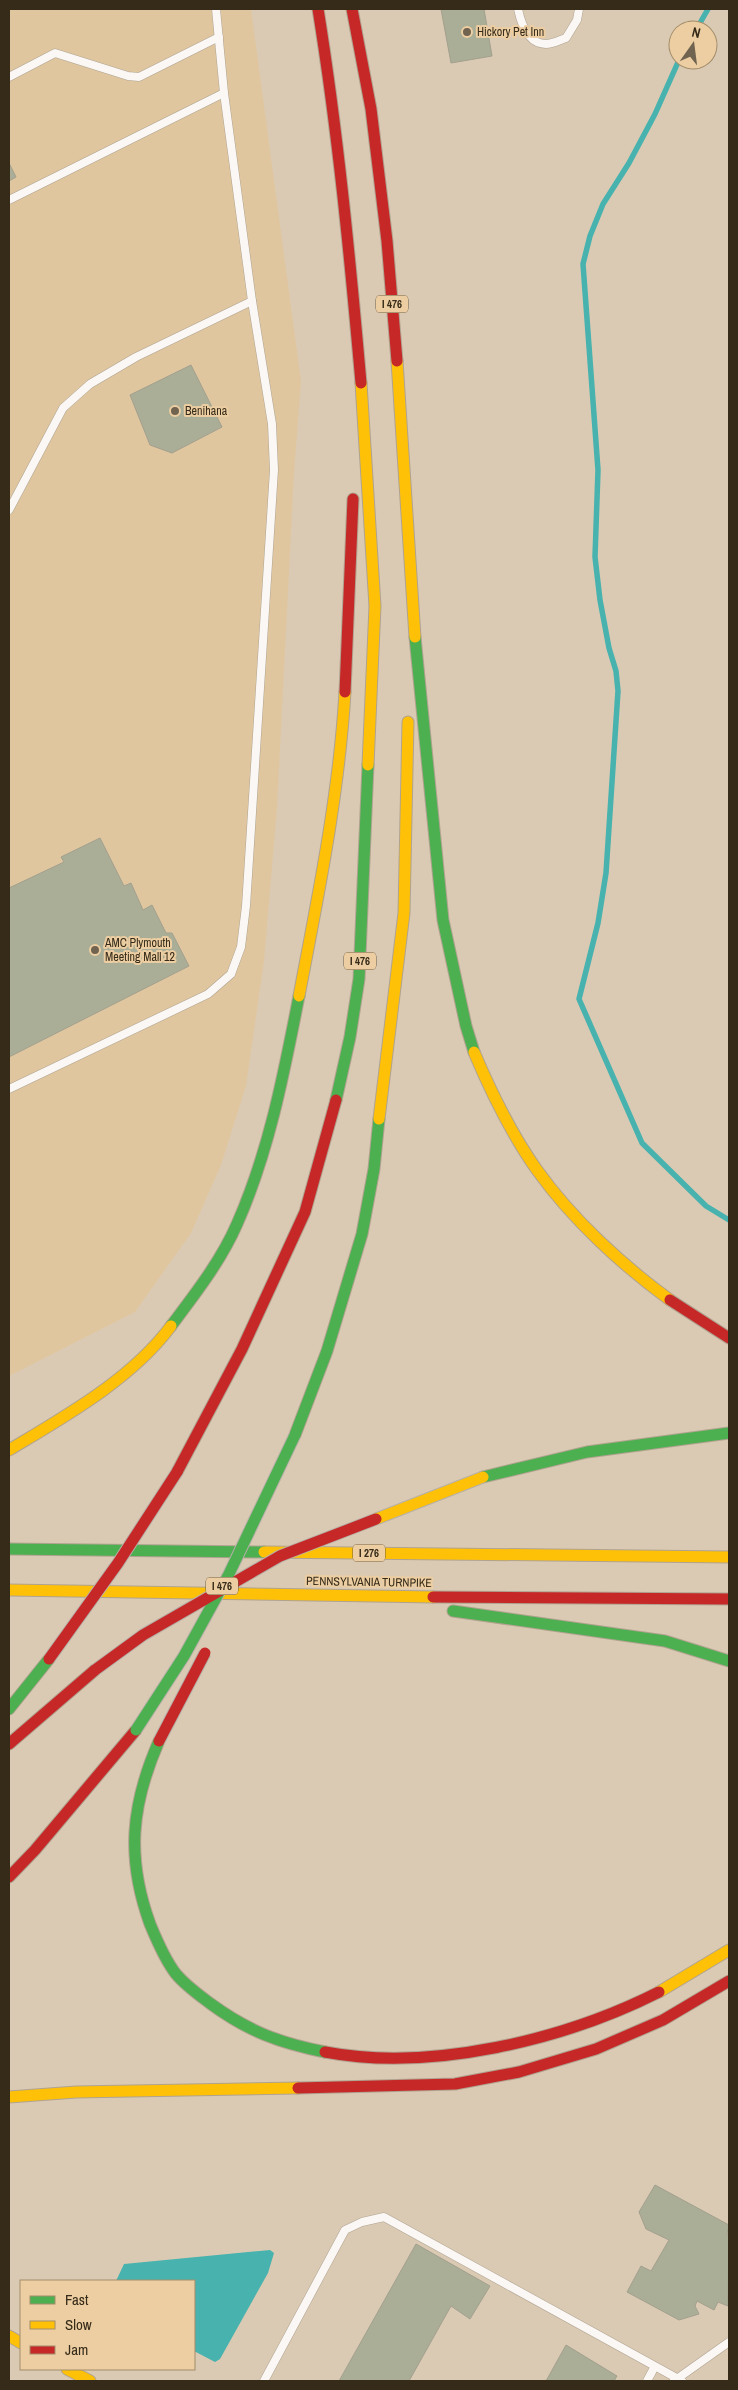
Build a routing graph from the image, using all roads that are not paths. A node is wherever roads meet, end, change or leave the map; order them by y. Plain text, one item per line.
1 (216, 9) edge
2 (318, 9) edge
3 (352, 9) edge
4 (518, 9) edge
5 (579, 9) edge
6 (219, 37) junction
7 (9, 77) edge
8 (224, 93) junction
9 (9, 200) edge
10 (351, 265) junction
11 (252, 301) junction
12 (353, 437) dead end
13 (353, 485) dead end
14 (9, 510) edge
15 (411, 602) junction
16 (9, 1089) edge
17 (729, 1338) edge
18 (729, 1432) edge
19 (295, 1434) junction
20 (9, 1450) edge
21 (269, 1518) dead end
22 (259, 1544) dead end
23 (9, 1549) edge
24 (729, 1557) edge
25 (9, 1590) edge
26 (343, 1596) junction
27 (729, 1600) edge
28 (232, 1603) dead end
29 (210, 1644) dead end
30 (49, 1658) junction
31 (729, 1661) edge
32 (9, 1693) edge
33 (9, 1709) edge
34 (9, 1744) edge
35 (9, 1877) edge
36 (729, 1950) edge
37 (729, 1981) edge
38 (9, 2098) edge
39 (9, 2336) edge
40 (20, 2342) edge
41 (729, 2342) edge
42 (654, 2368) junction
43 (69, 2370) edge
44 (677, 2380) edge
45 (90, 2381) edge
46 (264, 2381) edge
47 (647, 2381) edge

1 - 6 lane
2 - 10 main road, I 476
3 - 15 main road, I 476
4 - 5 lane
6 - 7 lane
6 - 8 lane
8 - 9 lane
8 - 11 lane
10 - 12 main road
10 - 30 main road, I 476, bridge
11 - 14 lane
11 - 16 lane
13 - 20 main road
15 - 17 main road
15 - 19 main road, I 476
18 - 34 main road, bridge
19 - 21 main road, bridge
19 - 35 main road, I 476, bridge
22 - 28 main road, bridge
23 - 24 main road, I 276
25 - 26 main road, PENNSYLVANIA TURNPIKE
26 - 27 main road, PENNSYLVANIA TURNPIKE
26 - 31 main road
29 - 36 main road, bridge
30 - 32 main road
30 - 33 main road, I 476
37 - 38 main road
39 - 40 main road
41 - 44 lane
42 - 44 lane
42 - 46 lane
42 - 47 lane
43 - 45 main road

